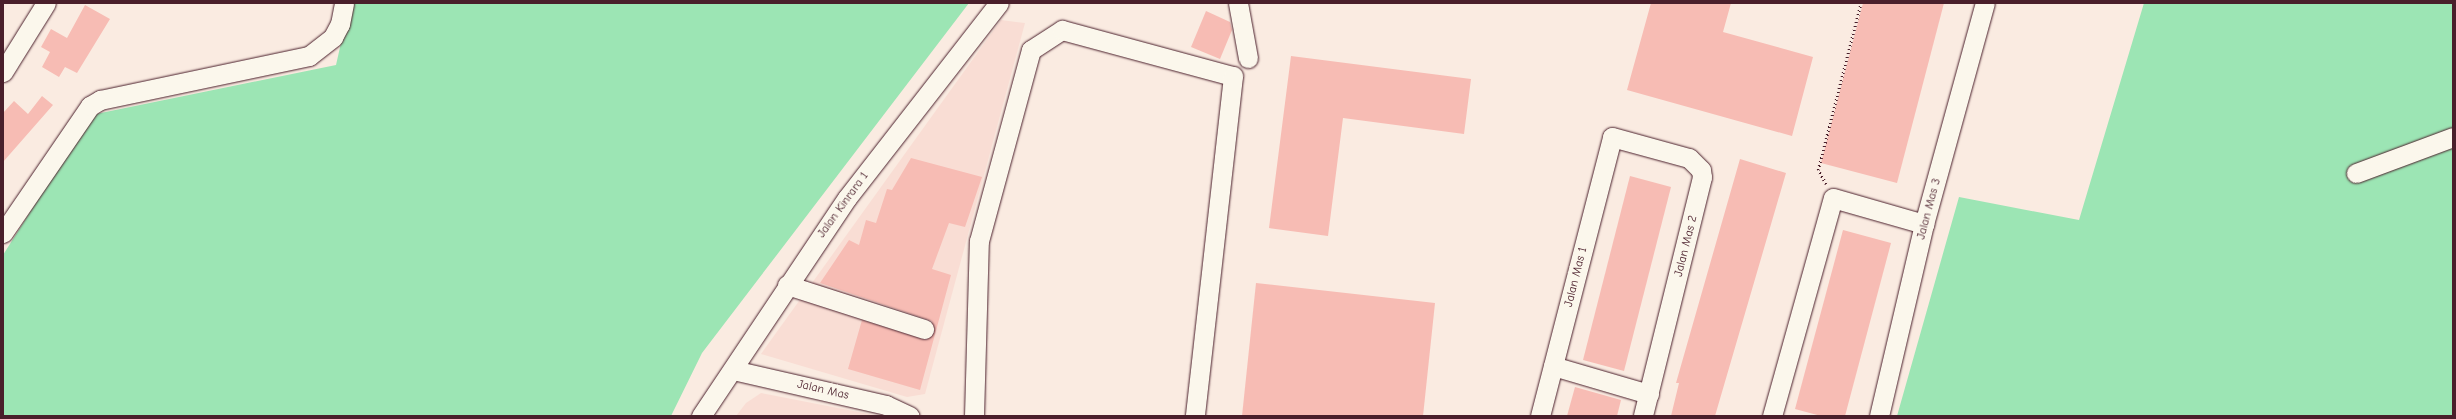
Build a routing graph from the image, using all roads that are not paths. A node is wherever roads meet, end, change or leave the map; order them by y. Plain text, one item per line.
1 (46, 3) edge
2 (344, 3) edge
3 (998, 3) edge
4 (1238, 3) edge
5 (1985, 3) edge
6 (1248, 58) dead end
7 (3, 72) edge
8 (1612, 137) joint
9 (2453, 137) edge
10 (2356, 173) dead end
11 (1924, 224) junction
12 (3, 233) edge
13 (787, 285) junction
14 (924, 329) dead end
15 (1553, 366) junction
16 (733, 370) junction
17 (1649, 394) junction
18 (701, 416) edge
19 (910, 416) edge
20 (974, 416) edge
21 (1195, 416) edge
22 (1540, 416) edge
23 (1643, 416) edge
24 (1772, 416) edge
25 (1879, 416) edge

1 - 7 street
2 - 12 street
3 - 13 street, Jalan Kinrara 1
4 - 6 street
5 - 11 street, Jalan Mas 3
8 - 15 street, Jalan Mas 1
8 - 17 street, Jalan Mas 2
9 - 10 street
11 - 24 street
11 - 25 street, Jalan Mas 3
13 - 14 street
13 - 16 street, Jalan Kinrara 1
15 - 17 street
15 - 22 street, Jalan Mas 1
16 - 18 street, Jalan Kinrara 1
16 - 19 street, Jalan Mas
17 - 23 street, Jalan Mas 2
20 - 21 street

